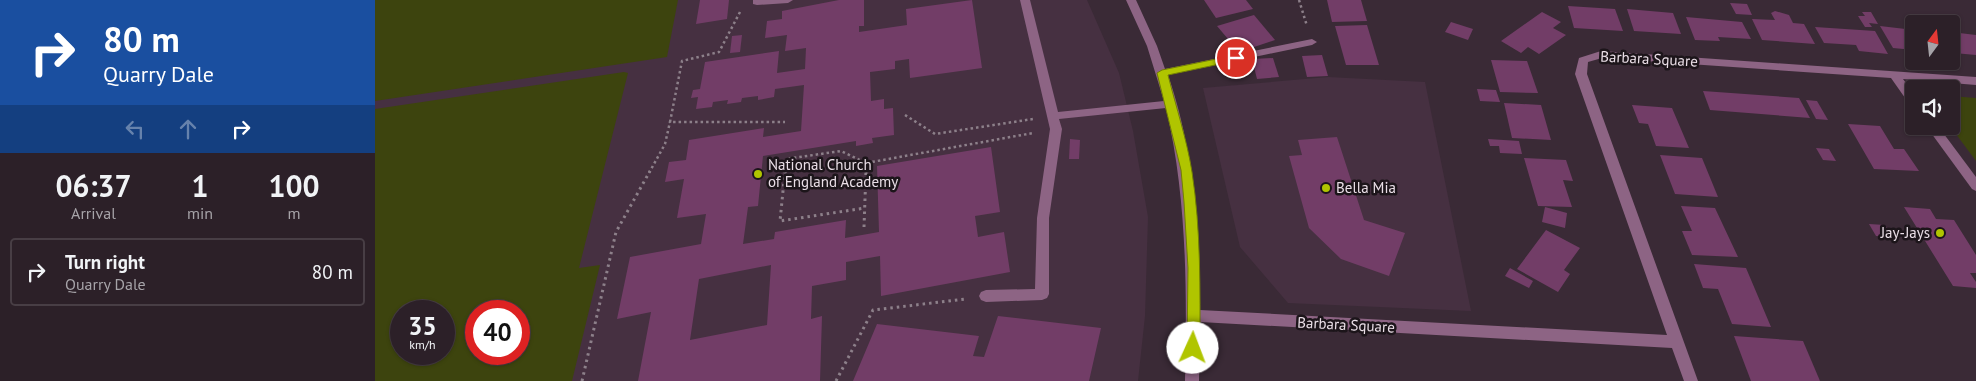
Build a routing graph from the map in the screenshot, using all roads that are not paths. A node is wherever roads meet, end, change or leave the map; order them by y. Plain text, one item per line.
1 (788, 0) edge
2 (1025, 0) edge
3 (1131, 0) edge
4 (757, 2) dead end
5 (1312, 42) road end
6 (1162, 73) junction
7 (1894, 75) junction
8 (1976, 81) edge
9 (1905, 90) edge
10 (1171, 104) junction
11 (1053, 116) junction
12 (1939, 135) edge
13 (1976, 186) edge
14 (986, 296) road end
15 (1194, 316) junction
16 (1677, 342) junction
17 (1192, 381) edge
18 (1691, 381) edge

1 - 4 street
2 - 11 street
3 - 6 street
5 - 6 street
6 - 10 street
7 - 8 street, Barbara Square
7 - 9 street
7 - 16 street, Barbara Square
10 - 11 street
10 - 15 street
11 - 14 street
12 - 13 street
15 - 16 street, Barbara Square
15 - 17 street
16 - 18 street, Barbara Square

